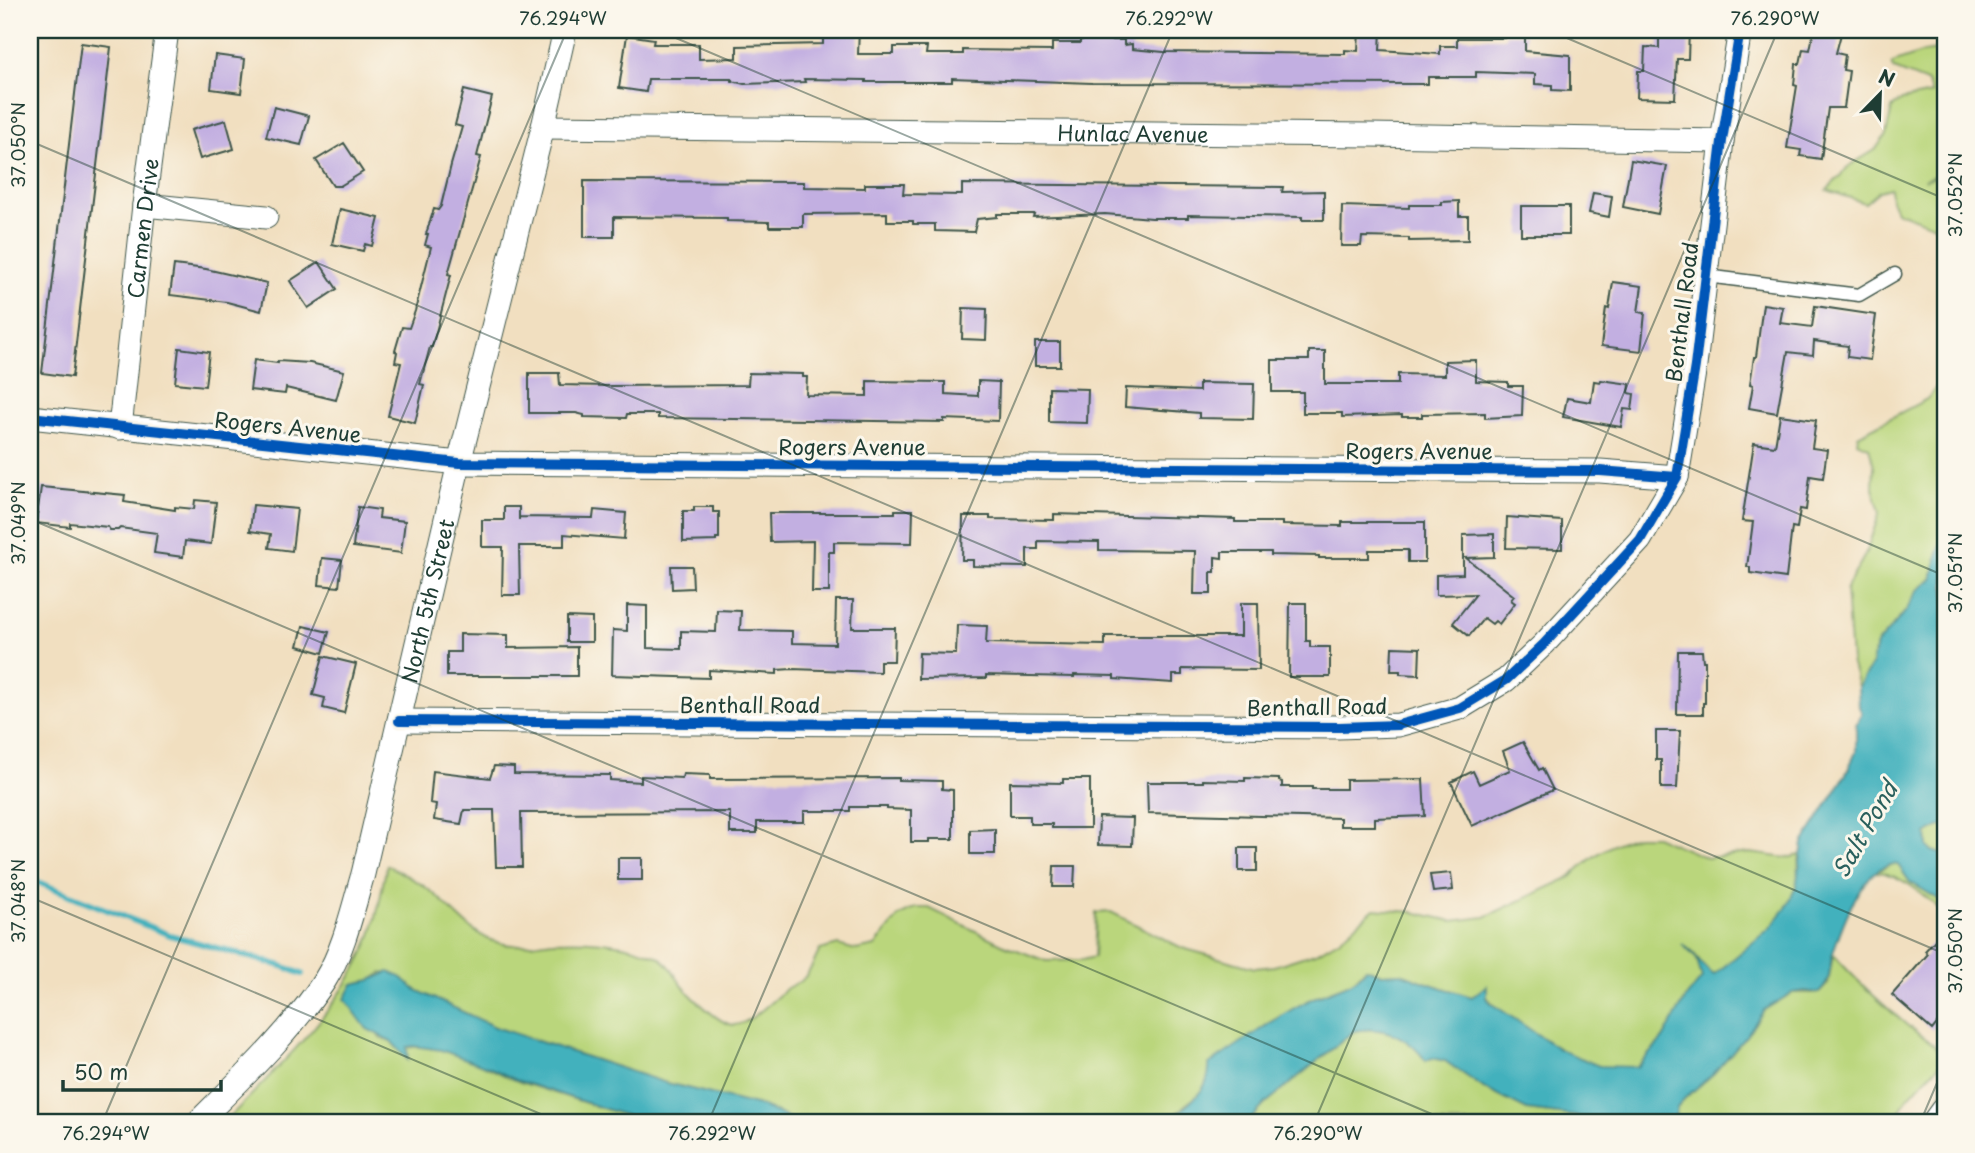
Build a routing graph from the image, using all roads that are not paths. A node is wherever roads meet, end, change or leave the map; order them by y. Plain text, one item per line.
1 (167, 30) edge
2 (565, 30) edge
3 (1740, 30) edge
4 (543, 127) junction
5 (1722, 142) junction
6 (144, 205) junction
7 (266, 218) dead end
8 (1895, 274) dead end
9 (1706, 276) junction
10 (30, 417) edge
11 (120, 428) junction
12 (459, 463) junction
13 (1677, 477) junction
14 (399, 721) junction
15 (1945, 1112) edge
16 (197, 1123) edge
17 (1937, 1123) edge

1 - 6 street, Carmen Drive
2 - 4 street, North 5th Street
3 - 5 street, Benthall Road
4 - 5 street, Hunlac Avenue
4 - 12 street, North 5th Street
5 - 9 street, Benthall Road
6 - 7 street
6 - 11 street, Carmen Drive
8 - 9 lane
9 - 13 street, Benthall Road
10 - 11 street, Rogers Avenue
11 - 12 street, Rogers Avenue
12 - 13 street, Rogers Avenue
12 - 14 street, North 5th Street
13 - 14 street, Benthall Road
14 - 16 street, North 5th Street
15 - 17 street

